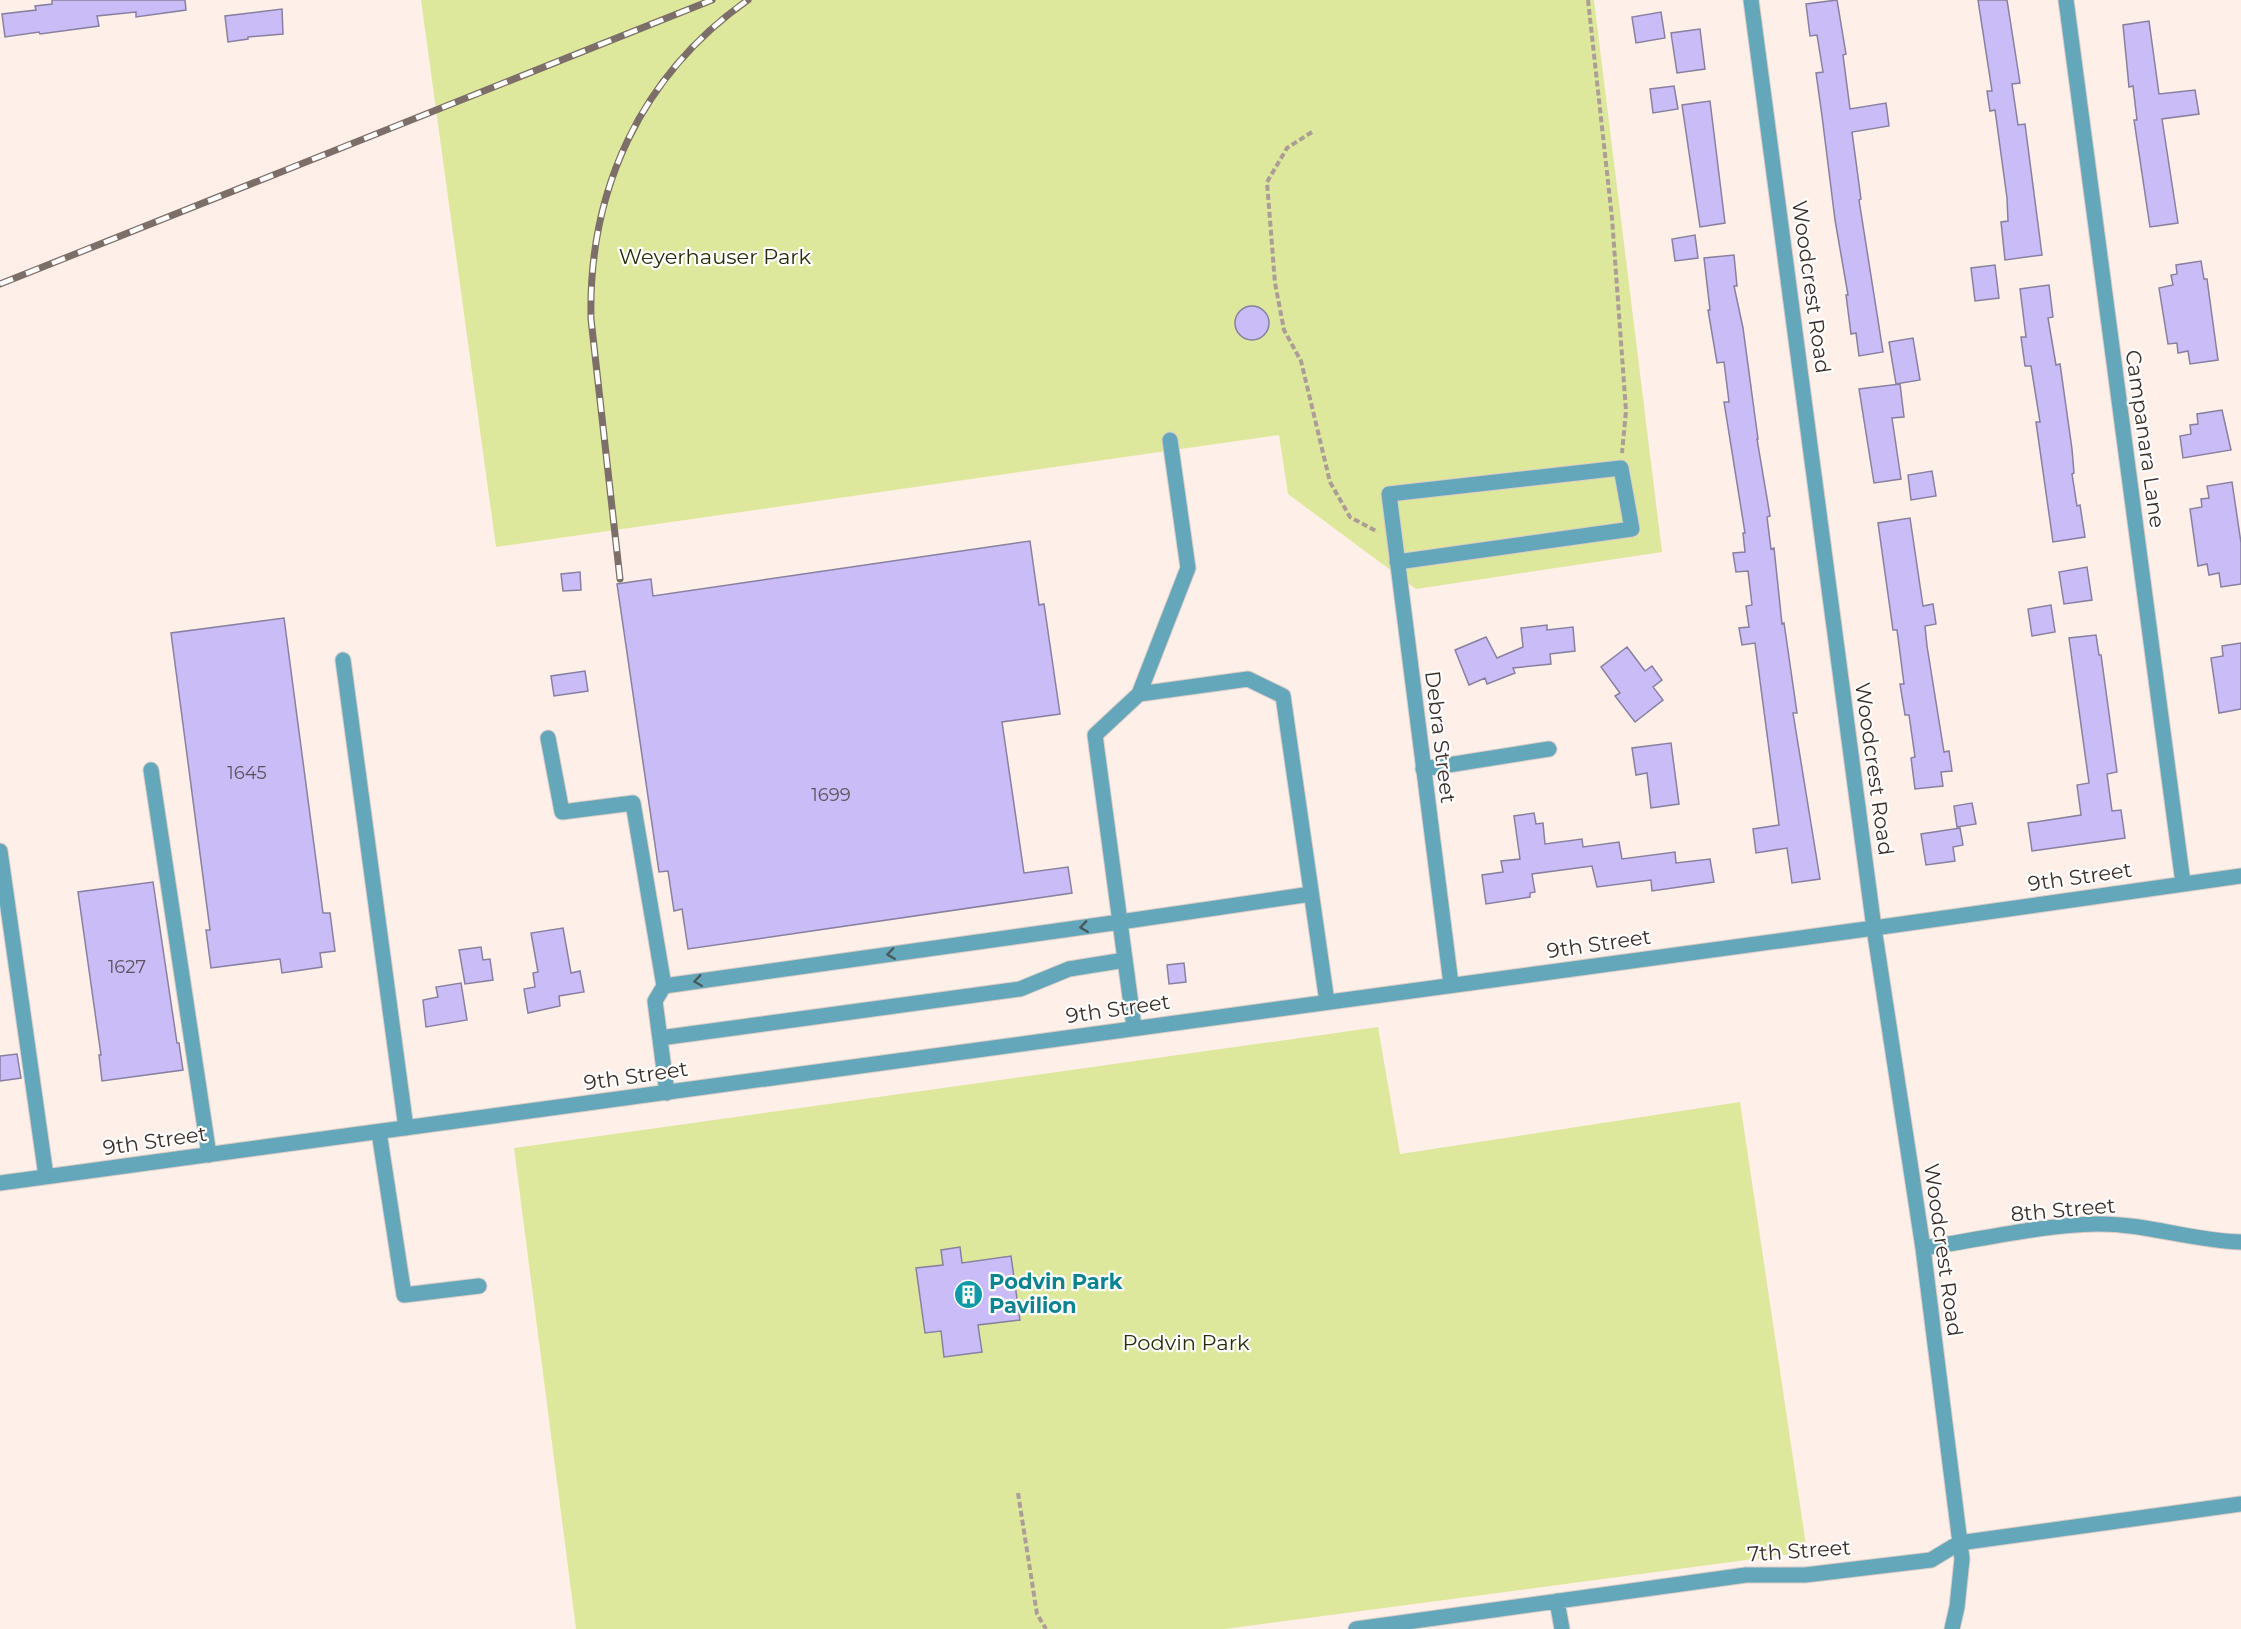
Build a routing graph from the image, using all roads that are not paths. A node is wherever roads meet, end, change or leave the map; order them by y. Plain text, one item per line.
1 (1752, 0) edge
2 (2066, 0) edge
3 (1170, 440) dead end
4 (1397, 562) junction
5 (343, 660) dead end
6 (1139, 694) junction
7 (548, 738) dead end
8 (1550, 749) dead end
9 (1423, 769) junction
10 (151, 770) dead end
11 (0, 851) edge
12 (2241, 876) edge
13 (2183, 883) junction
14 (1311, 894) junction
15 (1120, 922) junction
16 (1874, 928) junction
17 (1125, 960) junction
18 (1451, 984) junction
19 (664, 986) junction
20 (1327, 1002) junction
21 (1134, 1027) junction
22 (660, 1038) junction
23 (667, 1093) junction
24 (406, 1128) junction
25 (380, 1132) junction
26 (209, 1155) junction
27 (46, 1176) junction
28 (0, 1183) edge
29 (2241, 1242) edge
30 (1923, 1248) junction
31 (479, 1286) dead end
32 (2241, 1504) edge
33 (1959, 1543) junction
34 (1557, 1601) junction
35 (1356, 1629) edge
36 (1562, 1629) edge
37 (1952, 1629) edge

1 - 16 street, Woodcrest Road
2 - 13 street, Campanara Lane
3 - 6 street
4 - 4 street, Debra Street
4 - 9 street, Debra Street
5 - 24 street
6 - 14 street
6 - 15 street
7 - 19 street
8 - 9 street
9 - 18 street, Debra Street
10 - 26 street
11 - 27 street
12 - 13 street, 9th Street
13 - 16 street, 9th Street
14 - 15 street
14 - 20 street
15 - 17 street
15 -> 19 street
16 - 18 street, 9th Street
16 - 30 street, Woodcrest Road
17 - 21 street
17 - 22 street
18 - 20 street, 9th Street
19 - 22 street
20 - 21 street, 9th Street
21 - 23 street, 9th Street
22 - 23 street
23 - 24 street, 9th Street
24 - 25 street, 9th Street
25 - 26 street, 9th Street
25 - 31 street
26 - 27 street, 9th Street
27 - 28 street, 9th Street
29 - 30 street, 8th Street
30 - 33 street, Woodcrest Road
32 - 33 street, 7th Street
33 - 34 street, 7th Street
33 - 37 street, Woodcrest Road
34 - 35 street, 7th Street
34 - 36 street

